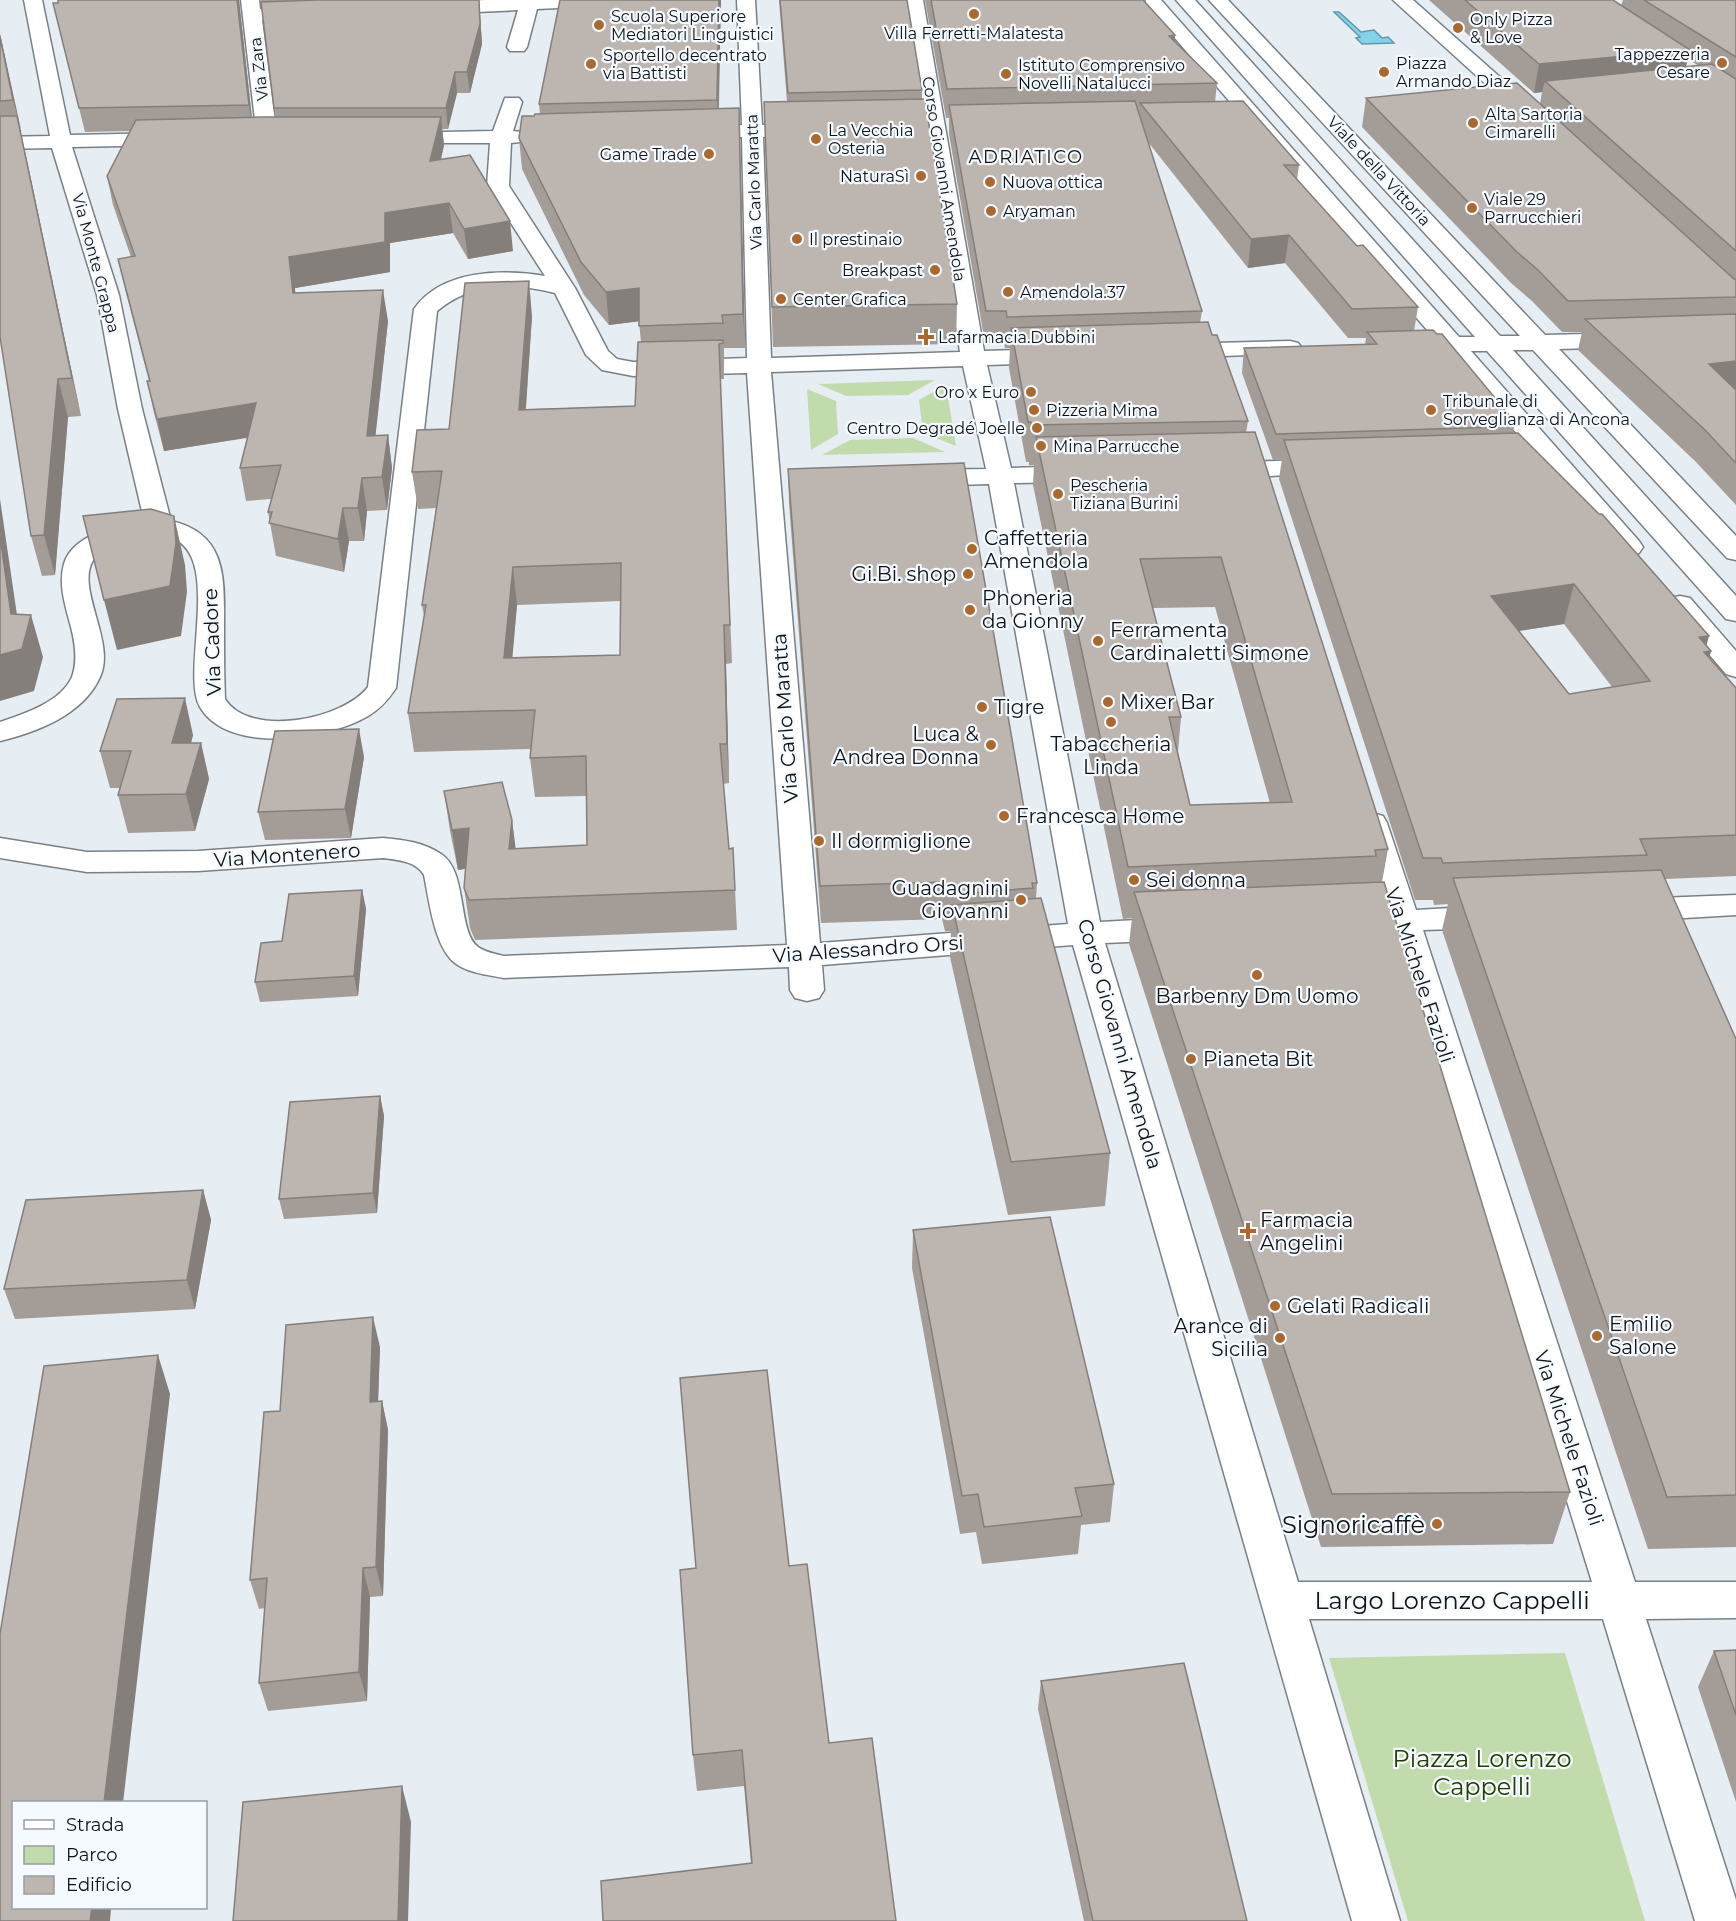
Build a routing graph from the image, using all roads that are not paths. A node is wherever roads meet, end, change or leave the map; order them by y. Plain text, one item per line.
1 (33, 0) edge
2 (603, 0) edge
3 (746, 0) edge
4 (914, 0) edge
5 (1151, 0) edge
6 (1185, 0) edge
7 (1218, 0) edge
8 (1402, 0) edge
9 (529, 2) edge
10 (251, 7) edge
11 (419, 9) edge
12 (330, 12) edge
13 (518, 47) dead end
14 (1547, 100) edge
15 (512, 102) dead end
16 (1518, 103) junction
17 (1493, 106) edge
18 (1228, 119) edge
19 (1254, 119) junction
20 (1357, 119) dead end
21 (1333, 121) junction
22 (945, 127) junction
23 (913, 128) edge
24 (829, 129) edge
25 (1546, 129) edge
26 (752, 130) junction
27 (676, 133) edge
28 (548, 136) edge
29 (267, 137) junction
30 (290, 137) edge
31 (384, 137) edge
32 (501, 137) junction
33 (244, 138) edge
34 (187, 139) edge
35 (61, 142) junction
36 (0, 143) edge
37 (564, 288) junction
38 (1653, 339) edge
39 (1540, 342) junction
40 (1494, 344) junction
41 (1452, 345) junction
42 (1379, 346) edge
43 (1310, 348) edge
44 (1149, 352) edge
45 (1079, 355) edge
46 (973, 358) junction
47 (759, 365) junction
48 (1250, 438) edge
49 (1553, 460) junction
50 (1521, 461) edge
51 (1356, 466) edge
52 (1204, 471) edge
53 (1101, 474) edge
54 (1000, 476) junction
55 (893, 478) edge
56 (1264, 482) junction
57 (159, 526) junction
58 (1736, 552) edge
59 (1645, 564) edge
60 (1667, 590) edge
61 (1736, 613) edge
62 (1736, 668) edge
63 (0, 732) edge
64 (1364, 797) edge
65 (0, 848) edge
66 (1736, 905) edge
67 (1669, 908) junction
68 (1599, 912) edge
69 (1518, 915) edge
70 (1402, 921) junction
71 (1320, 924) edge
72 (1203, 928) edge
73 (1086, 933) junction
74 (1683, 940) edge
75 (803, 955) junction
76 (504, 967) joint
77 (807, 990) dead end
78 (1620, 1600) junction
79 (1736, 1600) edge
80 (1281, 1601) junction
81 (1376, 1921) edge
82 (1719, 1921) edge

1 - 35 street, Via Monte Grappa
2 - 9 street
3 - 26 street, Via Carlo Maratta
4 - 22 street, Corso Giovanni Amendola
5 - 19 street
6 - 40 street, Viale della Vittoria
7 - 21 street, Viale della Vittoria
8 - 16 street
9 - 11 street
9 - 13 street
10 - 12 street
10 - 29 street, Via Zara
14 - 16 street
15 - 32 street
16 - 17 street
16 - 25 street
18 - 19 street
19 - 41 street
20 - 21 street
21 - 39 street, Viale della Vittoria
22 - 23 street
22 - 46 street, Corso Giovanni Amendola
24 - 26 street
26 - 27 street
26 - 47 street, Via Carlo Maratta
28 - 32 street
29 - 30 street
29 - 33 street
31 - 32 street
32 - 37 street
34 - 35 street
35 - 36 street
35 - 57 street, Via Monte Grappa
37 - 47 street
37 - 57 street, Via Cadore
38 - 39 street
39 - 40 street
39 - 58 street, Viale della Vittoria
40 - 41 street
40 - 61 street, Viale della Vittoria
41 - 42 street
41 - 49 street
43 - 44 street
45 - 46 street
46 - 47 street
46 - 54 street, Corso Giovanni Amendola
47 - 75 street, Via Carlo Maratta
48 - 56 street
49 - 50 street
49 - 59 street
51 - 56 street
52 - 56 street
53 - 54 street
54 - 55 street
54 - 73 street, Corso Giovanni Amendola
57 - 63 street
60 - 62 street
64 - 70 street, Via Michele Fazioli
65 - 76 street, Via Montenero
66 - 67 street
67 - 68 street
67 - 74 street
69 - 70 street
70 - 71 street
70 - 78 street, Via Michele Fazioli
72 - 73 street, Via Alessandro Orsi
73 - 75 street, Via Alessandro Orsi
73 - 80 street, Corso Giovanni Amendola
75 - 76 street, Via Alessandro Orsi
75 - 77 street, Via Carlo Maratta
78 - 79 street, Largo Lorenzo Cappelli
78 - 80 street, Largo Lorenzo Cappelli
78 - 82 street
80 - 81 street, Largo Lorenzo Cappelli

